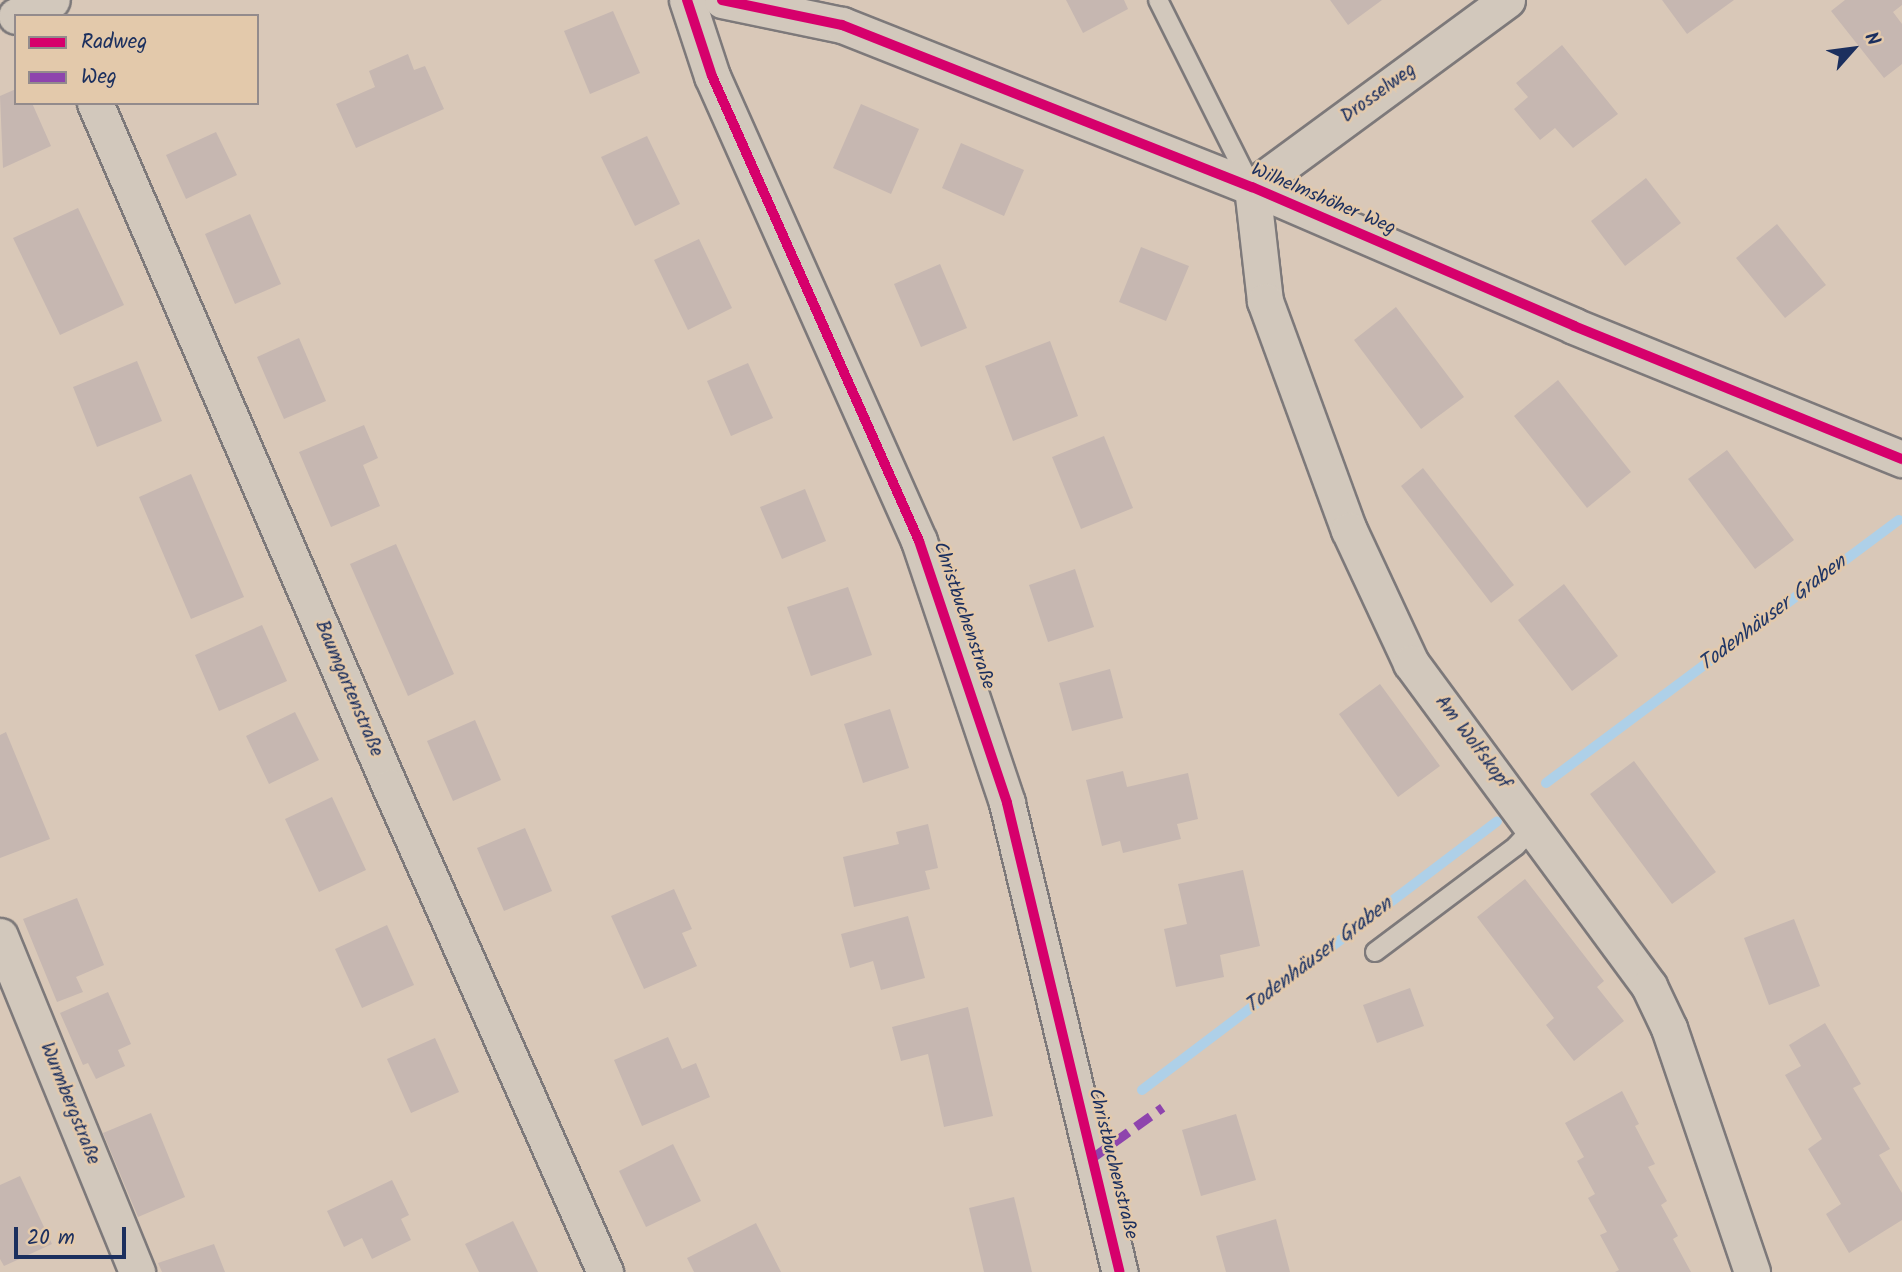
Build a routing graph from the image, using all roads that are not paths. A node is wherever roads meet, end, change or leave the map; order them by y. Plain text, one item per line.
1 (51, 0) edge
2 (687, 0) edge
3 (722, 0) edge
4 (1158, 0) edge
5 (1507, 0) edge
6 (20, 14) edge
7 (96, 105) edge
8 (1252, 187) junction
9 (1902, 459) edge
10 (1534, 827) junction
11 (0, 936) edge
12 (1375, 952) dead end
13 (137, 1272) edge
14 (605, 1272) edge
15 (1120, 1272) edge
16 (1752, 1272) edge

1 - 6 street
2 - 15 street, Christbuchenstraße
3 - 8 street, Wilhelmshöher Weg
4 - 8 lane
5 - 8 street, Drosselweg
7 - 14 street, Baumgartenstraße
8 - 9 street, Wilhelmshöher Weg
8 - 10 street, Am Wolfskopf
10 - 12 lane
10 - 16 street, Am Wolfskopf
11 - 13 street, Wurmbergstraße

